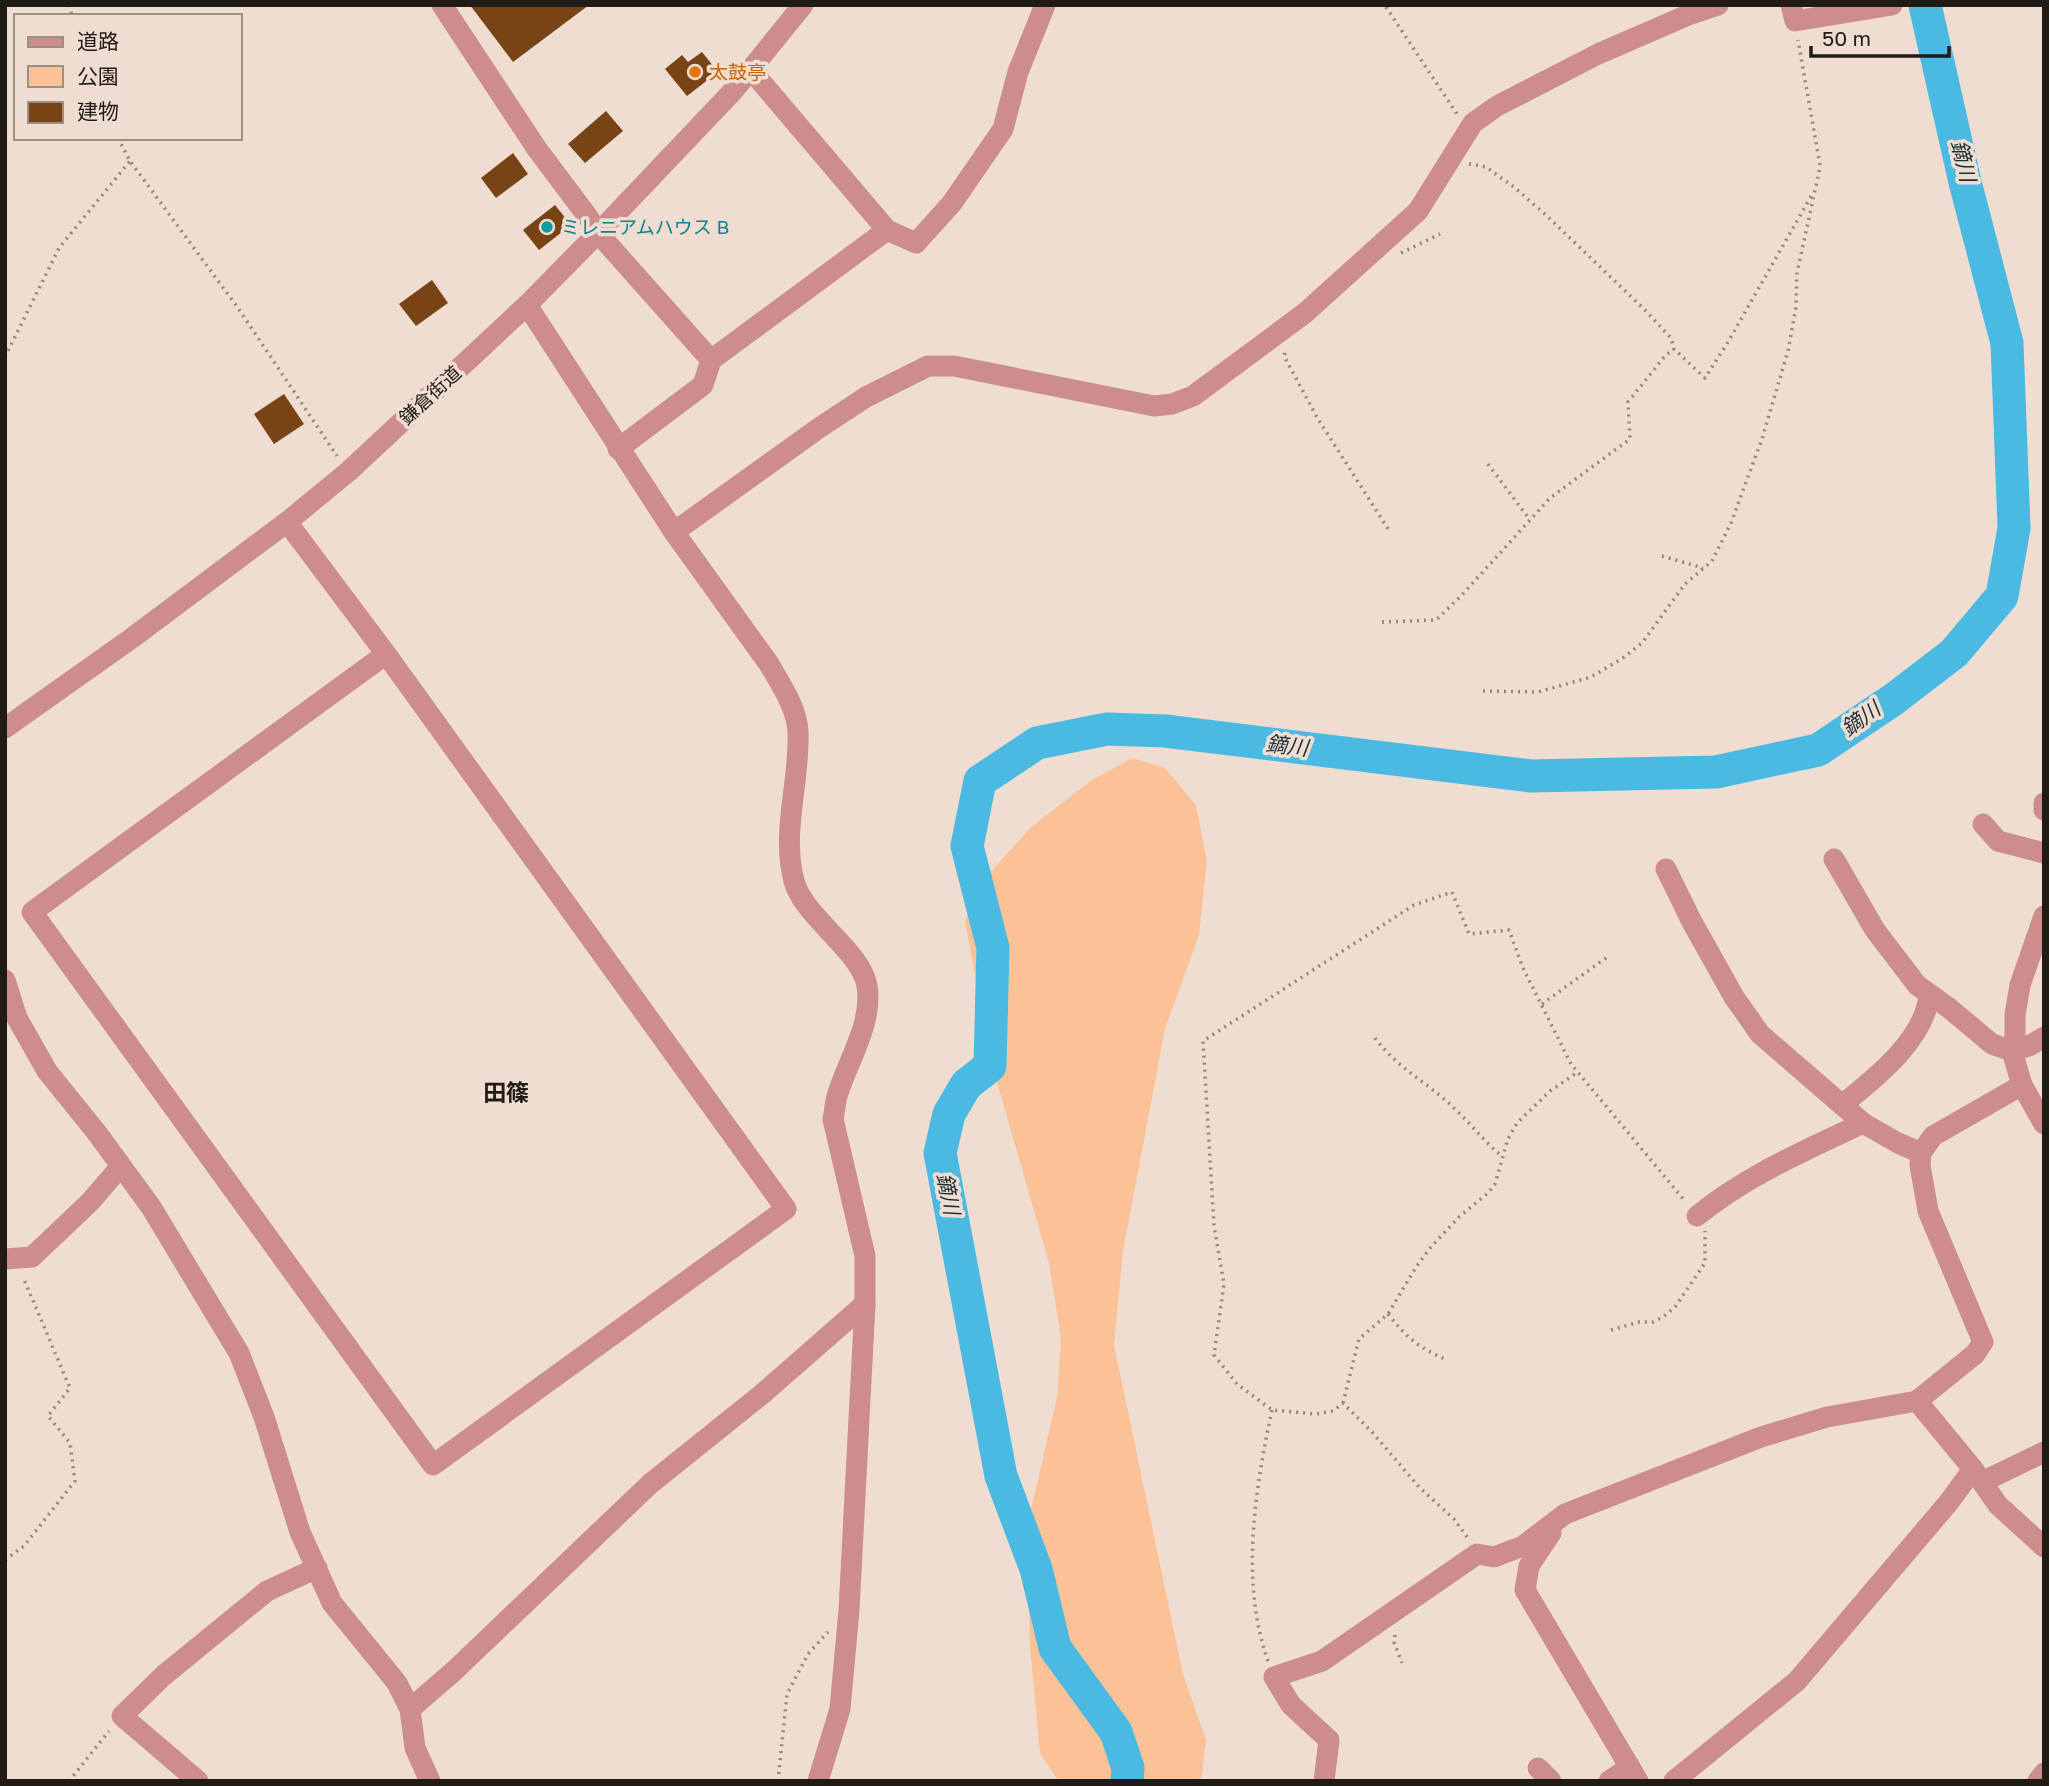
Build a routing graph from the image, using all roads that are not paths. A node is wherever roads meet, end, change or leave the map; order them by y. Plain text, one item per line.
1 (442, 5) edge
2 (803, 5) edge
3 (1718, 5) edge
4 (1892, 5) edge
5 (1044, 6) edge
6 (1796, 15) edge
7 (751, 70) junction
8 (887, 230) junction
9 (597, 233) junction
10 (527, 305) junction
11 (710, 360) junction
12 (618, 449) junction
13 (287, 522) junction
14 (674, 532) junction
15 (386, 654) junction
16 (5, 728) edge
17 (2044, 803) edge
18 (2044, 810) edge
19 (1983, 824) dead end
20 (2044, 853) edge
21 (1834, 859) dead end
22 (1666, 869) dead end
23 (2044, 916) edge
24 (5, 980) edge
25 (1928, 994) junction
26 (2044, 1037) edge
27 (2011, 1051) junction
28 (2022, 1086) junction
29 (1842, 1105) junction
30 (1863, 1124) junction
31 (2044, 1124) edge
32 (1921, 1153) junction
33 (121, 1166) junction
34 (1697, 1216) road end
35 (9, 1258) edge
36 (865, 1304) junction
37 (1917, 1401) junction
38 (2044, 1452) edge
39 (1978, 1475) junction
40 (1565, 1514) junction
41 (2044, 1547) edge
42 (317, 1568) junction
43 (410, 1709) junction
44 (2044, 1773) edge
45 (1634, 1774) edge
46 (198, 1781) edge
47 (430, 1781) edge
48 (818, 1781) edge
49 (1324, 1781) edge
50 (1609, 1781) edge
51 (1674, 1781) edge
52 (2038, 1781) edge

1 - 9 street
2 - 7 street, 鎌倉街道
3 - 14 street
4 - 6 street
5 - 8 street
7 - 8 street
7 - 9 street, 鎌倉街道
8 - 11 street
9 - 10 street, 鎌倉街道
9 - 11 street
10 - 12 street
10 - 13 street, 鎌倉街道
11 - 12 street
12 - 14 street
13 - 15 street
13 - 16 street, 鎌倉街道
14 - 36 street
15 - 15 street
17 - 18 street
19 - 20 street
21 - 25 street
22 - 29 street
23 - 27 street
24 - 33 street
25 - 27 street
25 - 29 street
26 - 27 street
27 - 28 street
28 - 31 street
28 - 32 street
29 - 30 street
30 - 32 street
30 - 34 street
32 - 37 street
33 - 35 street
33 - 42 street
36 - 43 street
36 - 48 street
37 - 39 street
37 - 40 street
38 - 39 street
39 - 41 street
39 - 51 street
40 - 45 street
40 - 49 street
42 - 43 street
42 - 46 street
43 - 47 street
44 - 52 street
45 - 50 street

